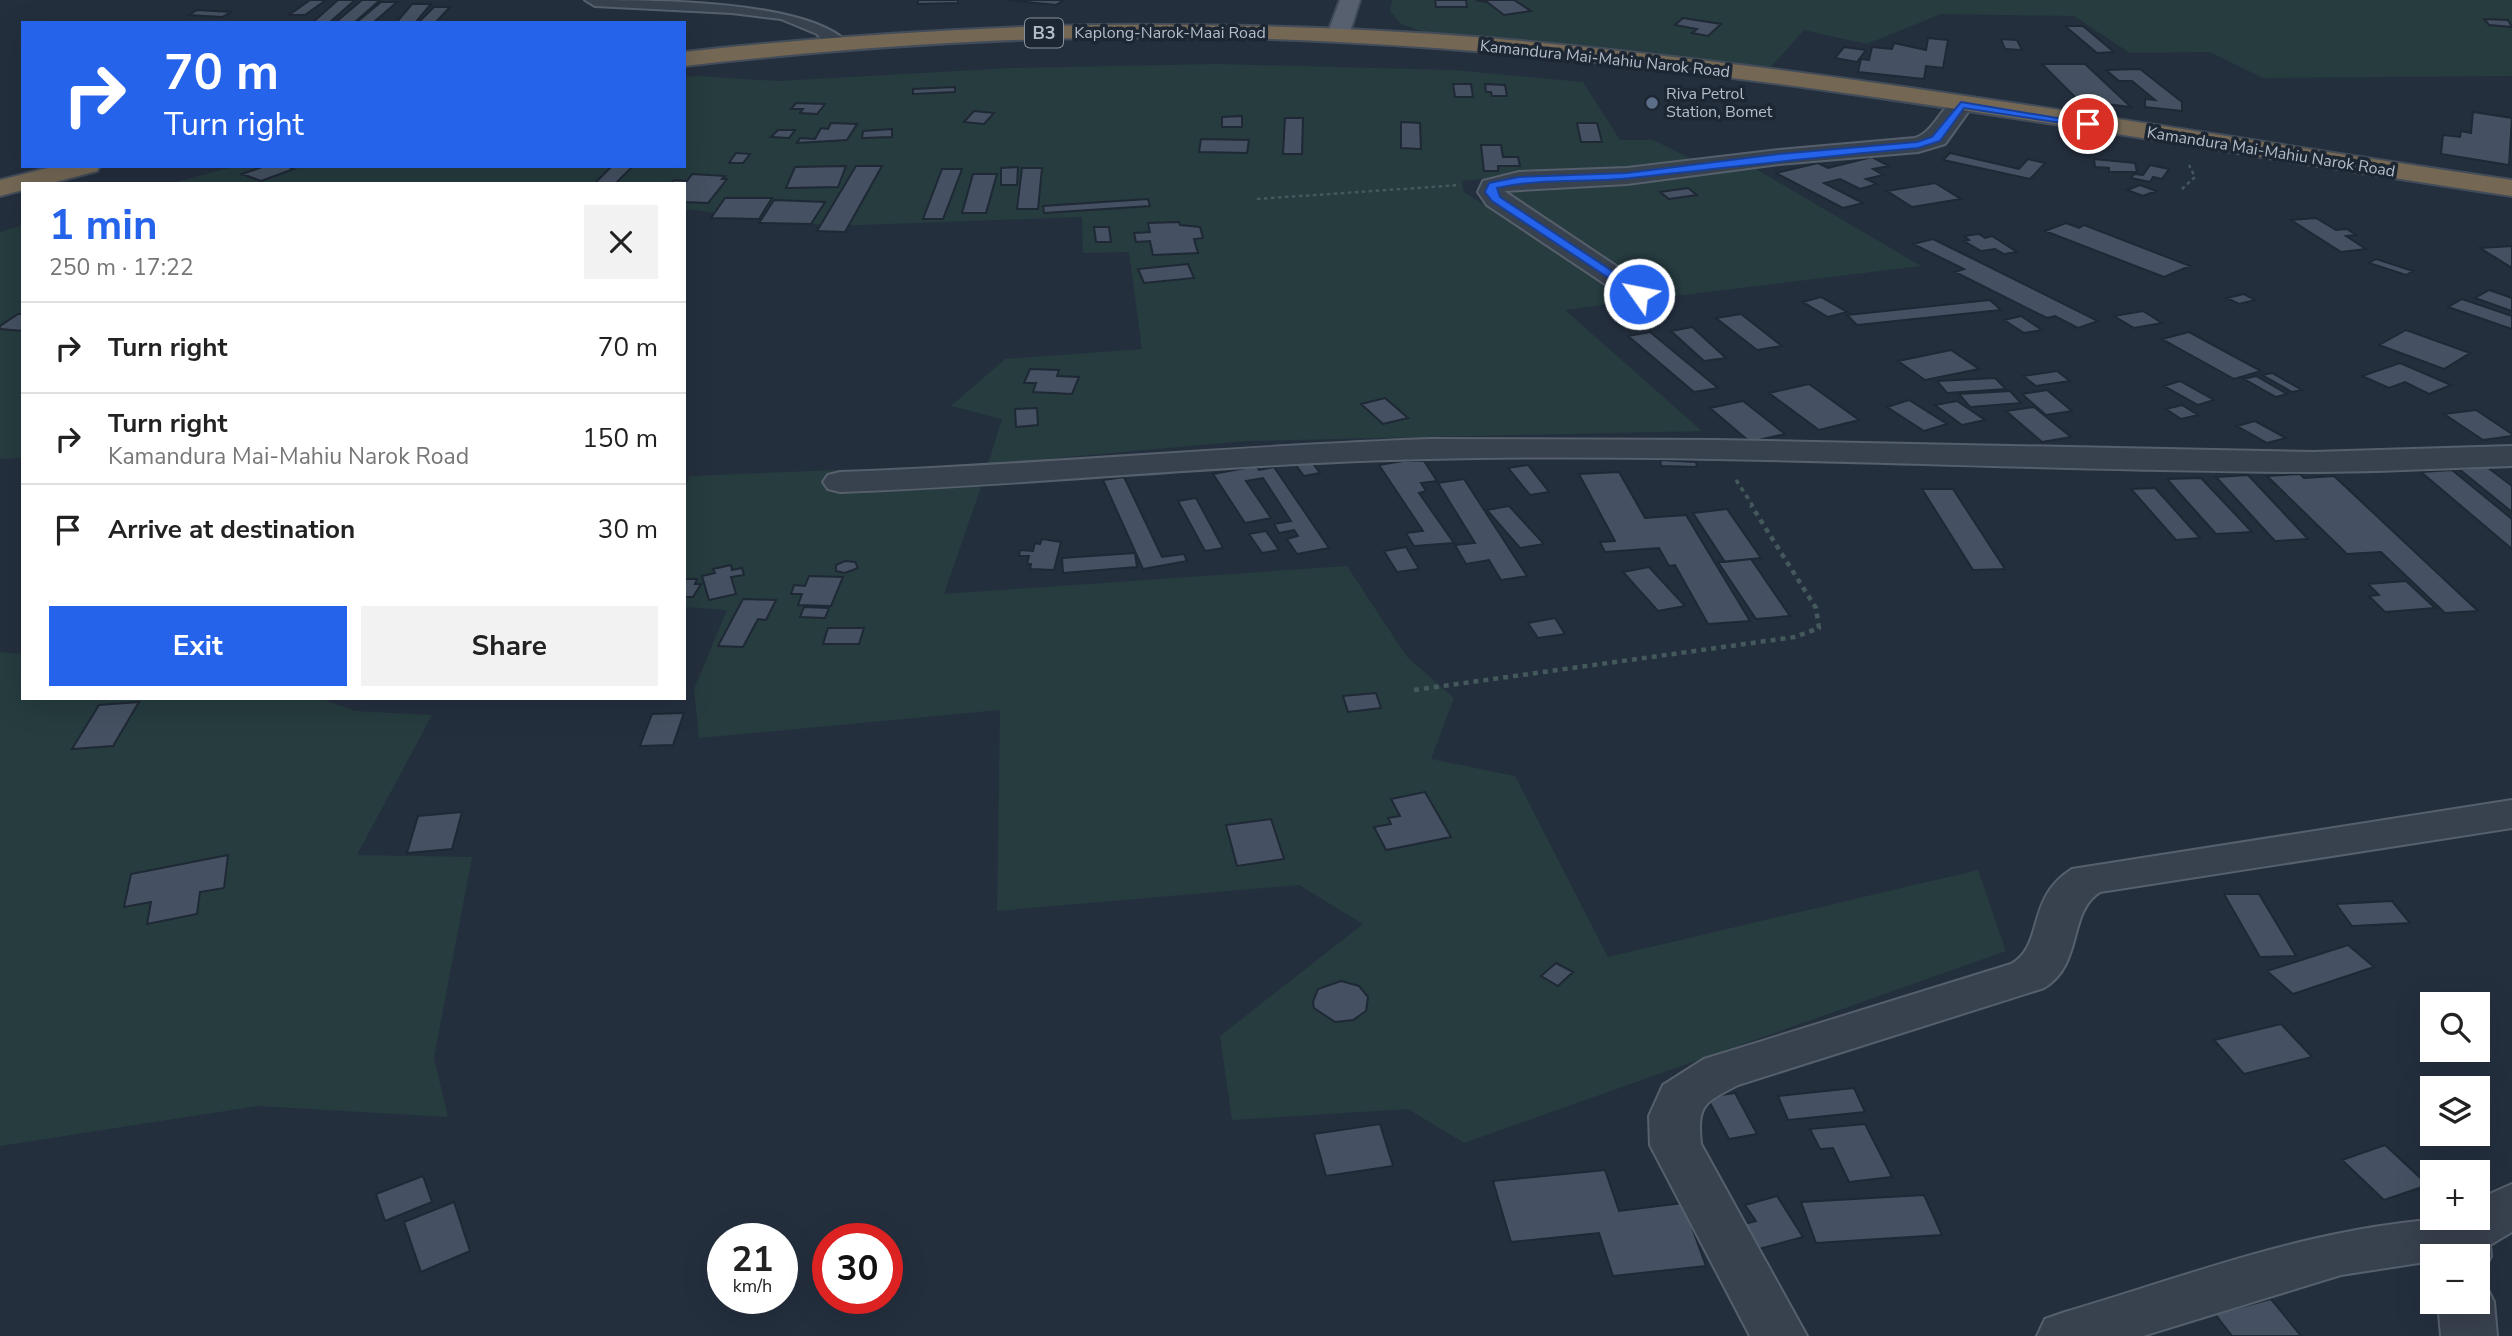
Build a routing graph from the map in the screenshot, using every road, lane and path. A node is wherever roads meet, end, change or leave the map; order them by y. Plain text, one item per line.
1 (595, 0) edge
2 (1350, 0) edge
3 (1338, 35) junction
4 (1404, 40) joint
5 (837, 43) junction
6 (686, 59) edge
7 (1961, 105) junction
8 (80, 168) edge
9 (24, 182) edge
10 (21, 183) edge
11 (1492, 186) junction
12 (0, 188) edge
13 (2512, 188) edge
14 (1257, 199) dead end
15 (1639, 294) dead end
16 (1717, 450) junction
17 (2512, 456) edge
18 (840, 482) dead end
19 (1414, 690) dead end
20 (2512, 814) edge
21 (2512, 1205) edge
22 (2465, 1244) edge
23 (2420, 1248) edge
24 (2467, 1314) edge
25 (1779, 1336) edge
26 (2065, 1336) edge
27 (2469, 1336) edge

1 - 5 street
2 - 3 main road
3 - 4 highway, Kaplong-Narok-Maai Road / B3
3 - 5 highway, Kaplong-Narok-Maai Road / B3
4 - 7 highway, Kamandura Mai-Mahiu Narok Road
5 - 6 highway, Kaplong-Narok-Maai Road / B3
7 - 11 street
7 - 13 highway, Kamandura Mai-Mahiu Narok Road
8 - 9 highway
10 - 12 highway
11 - 14 path
11 - 15 street
16 - 17 street
16 - 18 street
16 - 19 path
20 - 25 street
21 - 22 street
23 - 26 street
24 - 27 street

